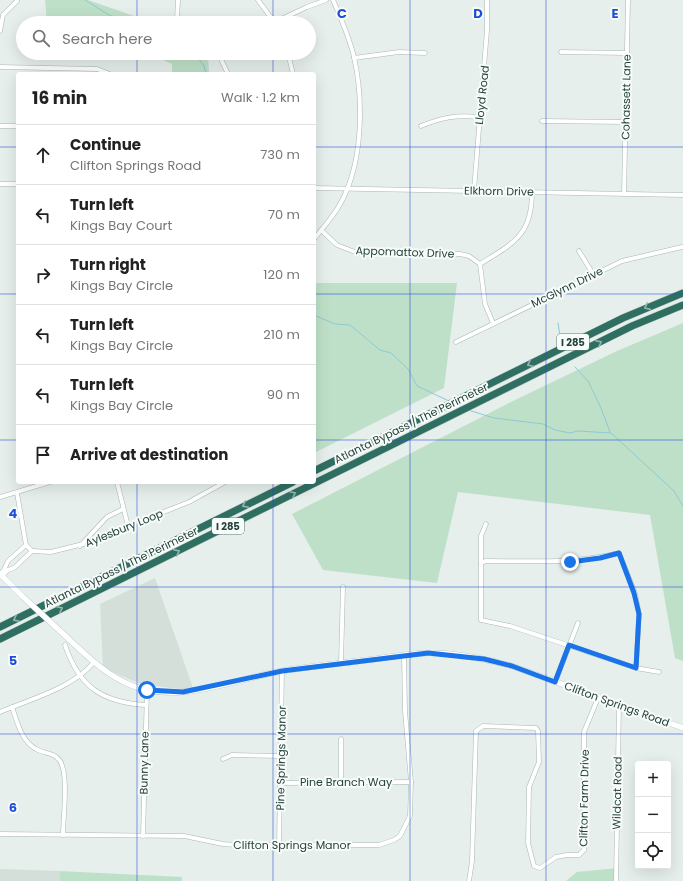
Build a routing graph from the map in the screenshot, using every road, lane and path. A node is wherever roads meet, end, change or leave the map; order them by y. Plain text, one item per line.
1 (178, 0) edge
2 (258, 0) edge
3 (326, 0) edge
4 (333, 0) edge
5 (487, 0) edge
6 (628, 0) edge
7 (17, 1) dead end
8 (177, 16) edge
9 (270, 16) edge
10 (289, 16) edge
11 (0, 31) edge
12 (561, 52) dead end
13 (425, 53) dead end
14 (627, 53) junction
15 (354, 58) junction
16 (221, 60) edge
17 (290, 60) edge
18 (0, 68) edge
19 (105, 72) edge
20 (227, 72) edge
21 (293, 72) edge
22 (479, 117) junction
23 (542, 121) dead end
24 (625, 122) junction
25 (0, 126) edge
26 (16, 126) edge
27 (421, 126) dead end
28 (0, 184) edge
29 (16, 184) edge
30 (316, 188) edge
31 (348, 189) junction
32 (474, 190) junction
33 (532, 192) junction
34 (624, 194) junction
35 (683, 195) edge
36 (321, 230) junction
37 (316, 236) edge
38 (682, 247) edge
39 (579, 251) dead end
40 (480, 264) junction
41 (593, 274) junction
42 (683, 293) edge
43 (683, 305) edge
44 (493, 323) junction
45 (456, 342) dead end
46 (316, 471) edge
47 (316, 482) edge
48 (44, 484) edge
49 (117, 484) edge
50 (221, 484) edge
51 (289, 484) edge
52 (313, 484) edge
53 (17, 493) junction
54 (0, 497) edge
55 (123, 509) junction
56 (486, 524) dead end
57 (128, 526) junction
58 (26, 545) junction
59 (80, 546) junction
60 (32, 551) junction
61 (15, 554) junction
62 (22, 561) junction
63 (481, 564) junction
64 (1, 575) edge
65 (343, 587) dead end
66 (578, 623) dead end
67 (0, 626) edge
68 (0, 639) edge
69 (65, 645) dead end
70 (569, 645) junction
71 (404, 655) junction
72 (94, 662) junction
73 (341, 663) junction
74 (636, 668) junction
75 (282, 671) junction
76 (659, 672) dead end
77 (80, 677) junction
78 (555, 682) junction
79 (147, 690) junction
80 (598, 698) junction
81 (145, 705) junction
82 (619, 705) junction
83 (12, 707) junction
84 (0, 712) edge
85 (683, 728) edge
86 (341, 739) dead end
87 (281, 756) junction
88 (223, 759) dead end
89 (341, 782) junction
90 (412, 782) junction
91 (280, 783) junction
92 (0, 834) edge
93 (63, 835) junction
94 (143, 836) junction
95 (279, 845) junction
96 (469, 881) edge
97 (616, 881) edge

1 - 8 street
2 - 9 street
3 - 10 street
4 - 15 street
5 - 22 street, Lloyd Road
6 - 14 street, Cohassett Lane
7 - 11 street
12 - 14 street
13 - 15 street
14 - 24 street, Cohassett Lane
15 - 31 street
16 - 20 street
17 - 21 street
18 - 19 street
22 - 27 street
22 - 32 street, Lloyd Road
23 - 24 street
24 - 34 street, Cohassett Lane
25 - 26 street
28 - 29 street
30 - 31 street, Elkhorn Drive
31 - 32 street, Elkhorn Drive
31 - 36 street
32 - 33 street, Elkhorn Drive
33 - 34 street, Elkhorn Drive
33 - 40 street
34 - 35 street, Elkhorn Drive
36 - 37 street
36 - 40 street, Appomattox Drive
38 - 41 street, McGlynn Drive
39 - 41 street
40 - 44 street
41 - 44 street, McGlynn Drive
42 -> 46 highway, Atlanta Bypass / The Perimeter / I 285
47 -> 43 highway, Atlanta Bypass / The Perimeter / I 285
44 - 45 street, McGlynn Drive
48 - 53 street
49 - 55 street
50 - 57 street, Aylesbury Loop
51 -> 67 highway, Atlanta Bypass / The Perimeter / I 285
68 -> 52 highway, Atlanta Bypass / The Perimeter / I 285
53 - 54 street
53 - 58 street
55 - 57 street
55 - 59 street
56 - 63 street
57 - 59 street, Aylesbury Loop
58 - 60 street
58 - 61 street
59 - 60 street, Aylesbury Loop
60 - 62 street
61 - 62 street
61 - 64 street
62 - 64 street
63 - 70 street
63 - 74 street
64 - 72 street, Clifton Springs Road, bridge
65 - 73 street
66 - 70 street
69 - 77 street
70 - 74 street
70 - 78 street
71 - 73 street, Clifton Springs Road
71 - 78 street, Clifton Springs Road
71 - 90 street, Clifton Springs Manor
72 - 77 street
72 - 79 street, Clifton Springs Road
73 - 75 street, Clifton Springs Road
74 - 76 street
75 - 79 street, Clifton Springs Road
75 - 87 street, Pine Springs Manor
77 - 81 street
77 - 83 street
78 - 80 street, Clifton Springs Road
79 - 81 street, Bunny Lane
80 - 82 street, Clifton Springs Road
80 - 96 street, Clifton Farm Drive
81 - 94 street, Bunny Lane
82 - 85 street, Clifton Springs Road
82 - 97 street, Wildcat Road
83 - 84 street
83 - 93 street
86 - 89 street
87 - 88 street
87 - 91 street, Pine Springs Manor
89 - 90 street, Pine Branch Way
89 - 91 street, Pine Branch Way
90 - 95 street, Clifton Springs Manor
91 - 95 street, Pine Springs Manor
92 - 93 street, Clifton Springs Manor
93 - 94 street, Clifton Springs Manor
94 - 95 street, Clifton Springs Manor

